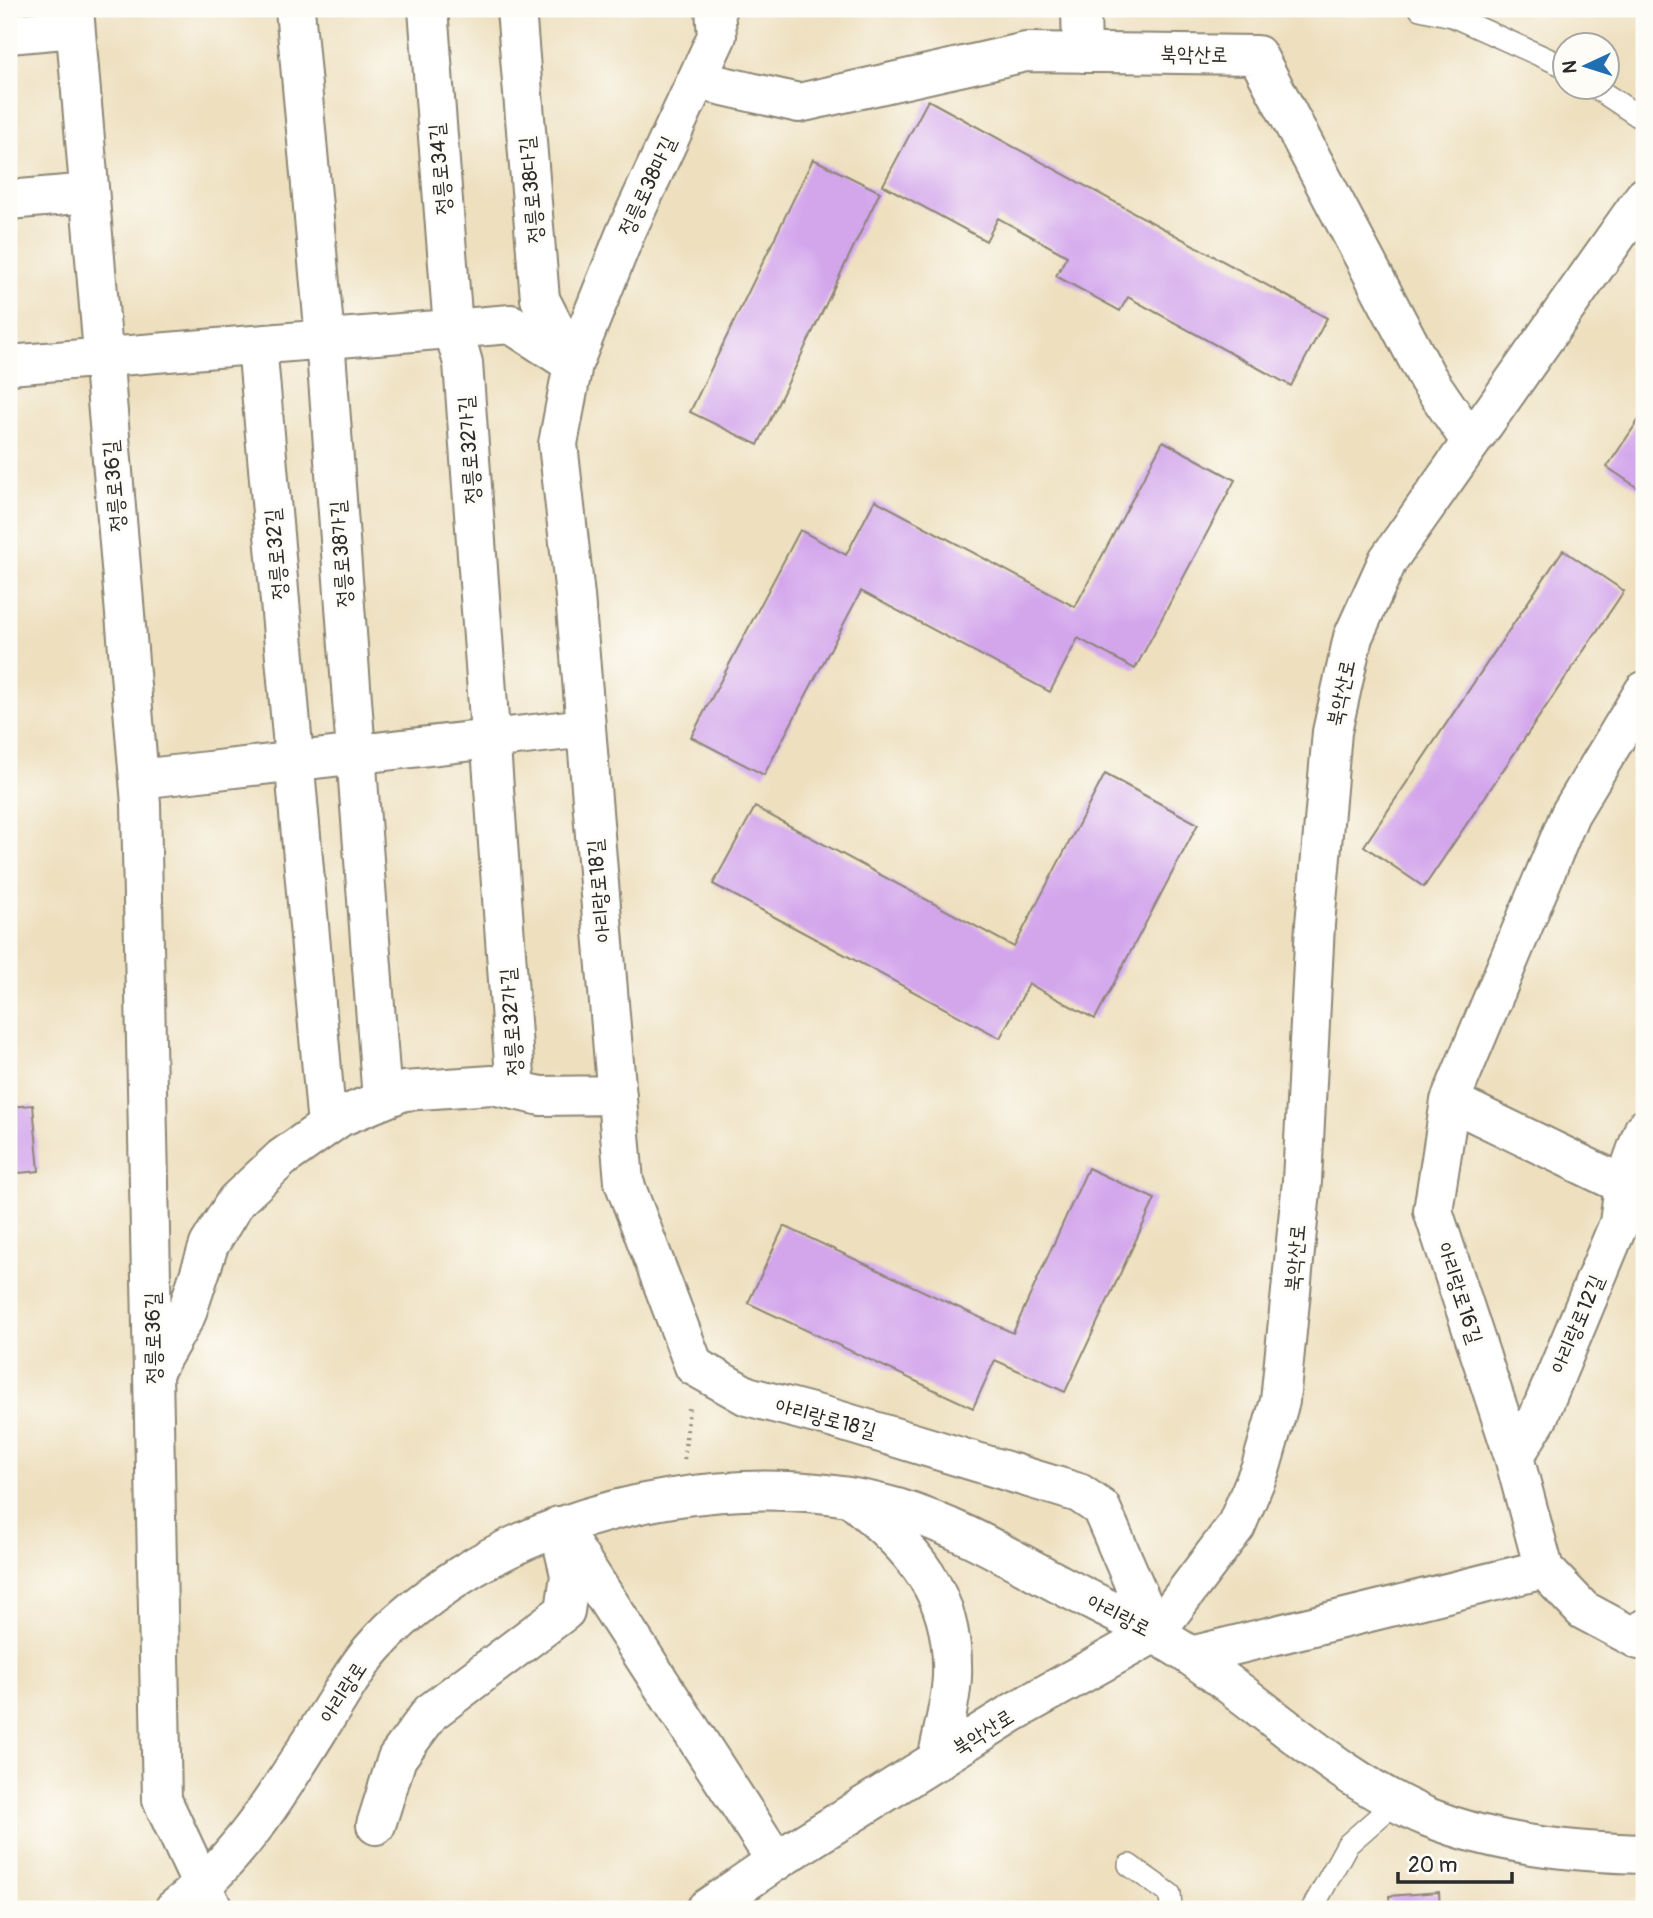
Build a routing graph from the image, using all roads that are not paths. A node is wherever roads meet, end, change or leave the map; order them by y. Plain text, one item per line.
1 (295, 9) edge
2 (428, 9) edge
3 (516, 9) edge
4 (715, 9) edge
5 (1081, 9) edge
6 (1420, 9) edge
7 (74, 18) edge
8 (9, 34) edge
9 (1082, 52) junction
10 (1552, 61) edge
11 (697, 79) junction
12 (1617, 102) edge
13 (1644, 120) edge
14 (89, 194) junction
15 (1644, 197) edge
16 (9, 200) edge
17 (453, 328) junction
18 (325, 339) junction
19 (257, 345) junction
20 (103, 357) junction
21 (573, 364) junction
22 (9, 365) edge
23 (1471, 442) junction
24 (1644, 691) edge
25 (586, 728) junction
26 (490, 740) junction
27 (356, 757) junction
28 (295, 764) junction
29 (139, 779) junction
30 (516, 1090) junction
31 (617, 1095) junction
32 (382, 1100) junction
33 (1450, 1101) junction
34 (327, 1126) junction
35 (1644, 1129) edge
36 (1634, 1187) edge
37 (153, 1373) junction
38 (1514, 1457) junction
39 (850, 1498) junction
40 (559, 1526) junction
41 (1544, 1569) junction
42 (1644, 1629) edge
43 (1155, 1633) junction
44 (1191, 1657) junction
45 (937, 1760) junction
46 (1397, 1801) junction
47 (376, 1825) dead end
48 (1644, 1854) edge
49 (776, 1861) junction
50 (1129, 1865) dead end
51 (196, 1902) edge
52 (706, 1909) edge
53 (1171, 1909) edge
54 (1312, 1909) edge

1 - 18 street, 정릉로38가길
2 - 17 street, 정릉로34길
3 - 21 street, 정릉로38다길
4 - 11 street, 정릉로38마길
5 - 9 street
6 - 10 lane
7 - 8 street, 정릉로36길
7 - 14 street, 정릉로36길
9 - 11 street, 북악산로
9 - 23 street, 북악산로
11 - 21 street, 정릉로38마길
12 - 13 lane
14 - 16 street
14 - 20 street, 정릉로36길
15 - 23 street, 북악산로
17 - 18 street
17 - 21 street
17 - 26 street, 정릉로32가길
18 - 19 street
18 - 27 street, 정릉로38가길
19 - 20 street
19 - 28 street, 정릉로32길
20 - 22 street
20 - 29 street, 정릉로36길
21 - 25 street, 아리랑로18길
23 - 43 street, 북악산로
24 - 33 street, 아리랑로16길
25 - 26 street
25 - 31 street, 아리랑로18길
26 - 27 street
26 - 30 street, 정릉로32가길
27 - 28 street
27 - 32 street, 정릉로38가길
28 - 29 street
28 - 34 street, 정릉로32길
29 - 37 street, 정릉로36길
30 - 31 street
30 - 32 street, 정릉로32가길
31 - 43 street, 아리랑로18길
32 - 34 street, 정릉로32가길
33 - 36 street
33 - 38 street, 아리랑로16길
34 - 37 street, 정릉로32가길
35 - 36 street, 아리랑로12길
36 - 38 street, 아리랑로12길
37 - 51 street, 정릉로36길
38 - 41 street, 아리랑로16길
39 - 40 street, 아리랑로
39 - 43 street, 아리랑로
39 - 45 street
40 - 47 street
40 - 49 street
40 - 51 street, 아리랑로
41 - 42 street
41 - 44 street
43 - 44 street, 아리랑로
43 - 45 street, 북악산로
44 - 46 street, 아리랑로
45 - 49 street, 북악산로
46 - 48 street, 아리랑로
46 - 54 lane
49 - 52 street, 북악산로
50 - 53 lane

